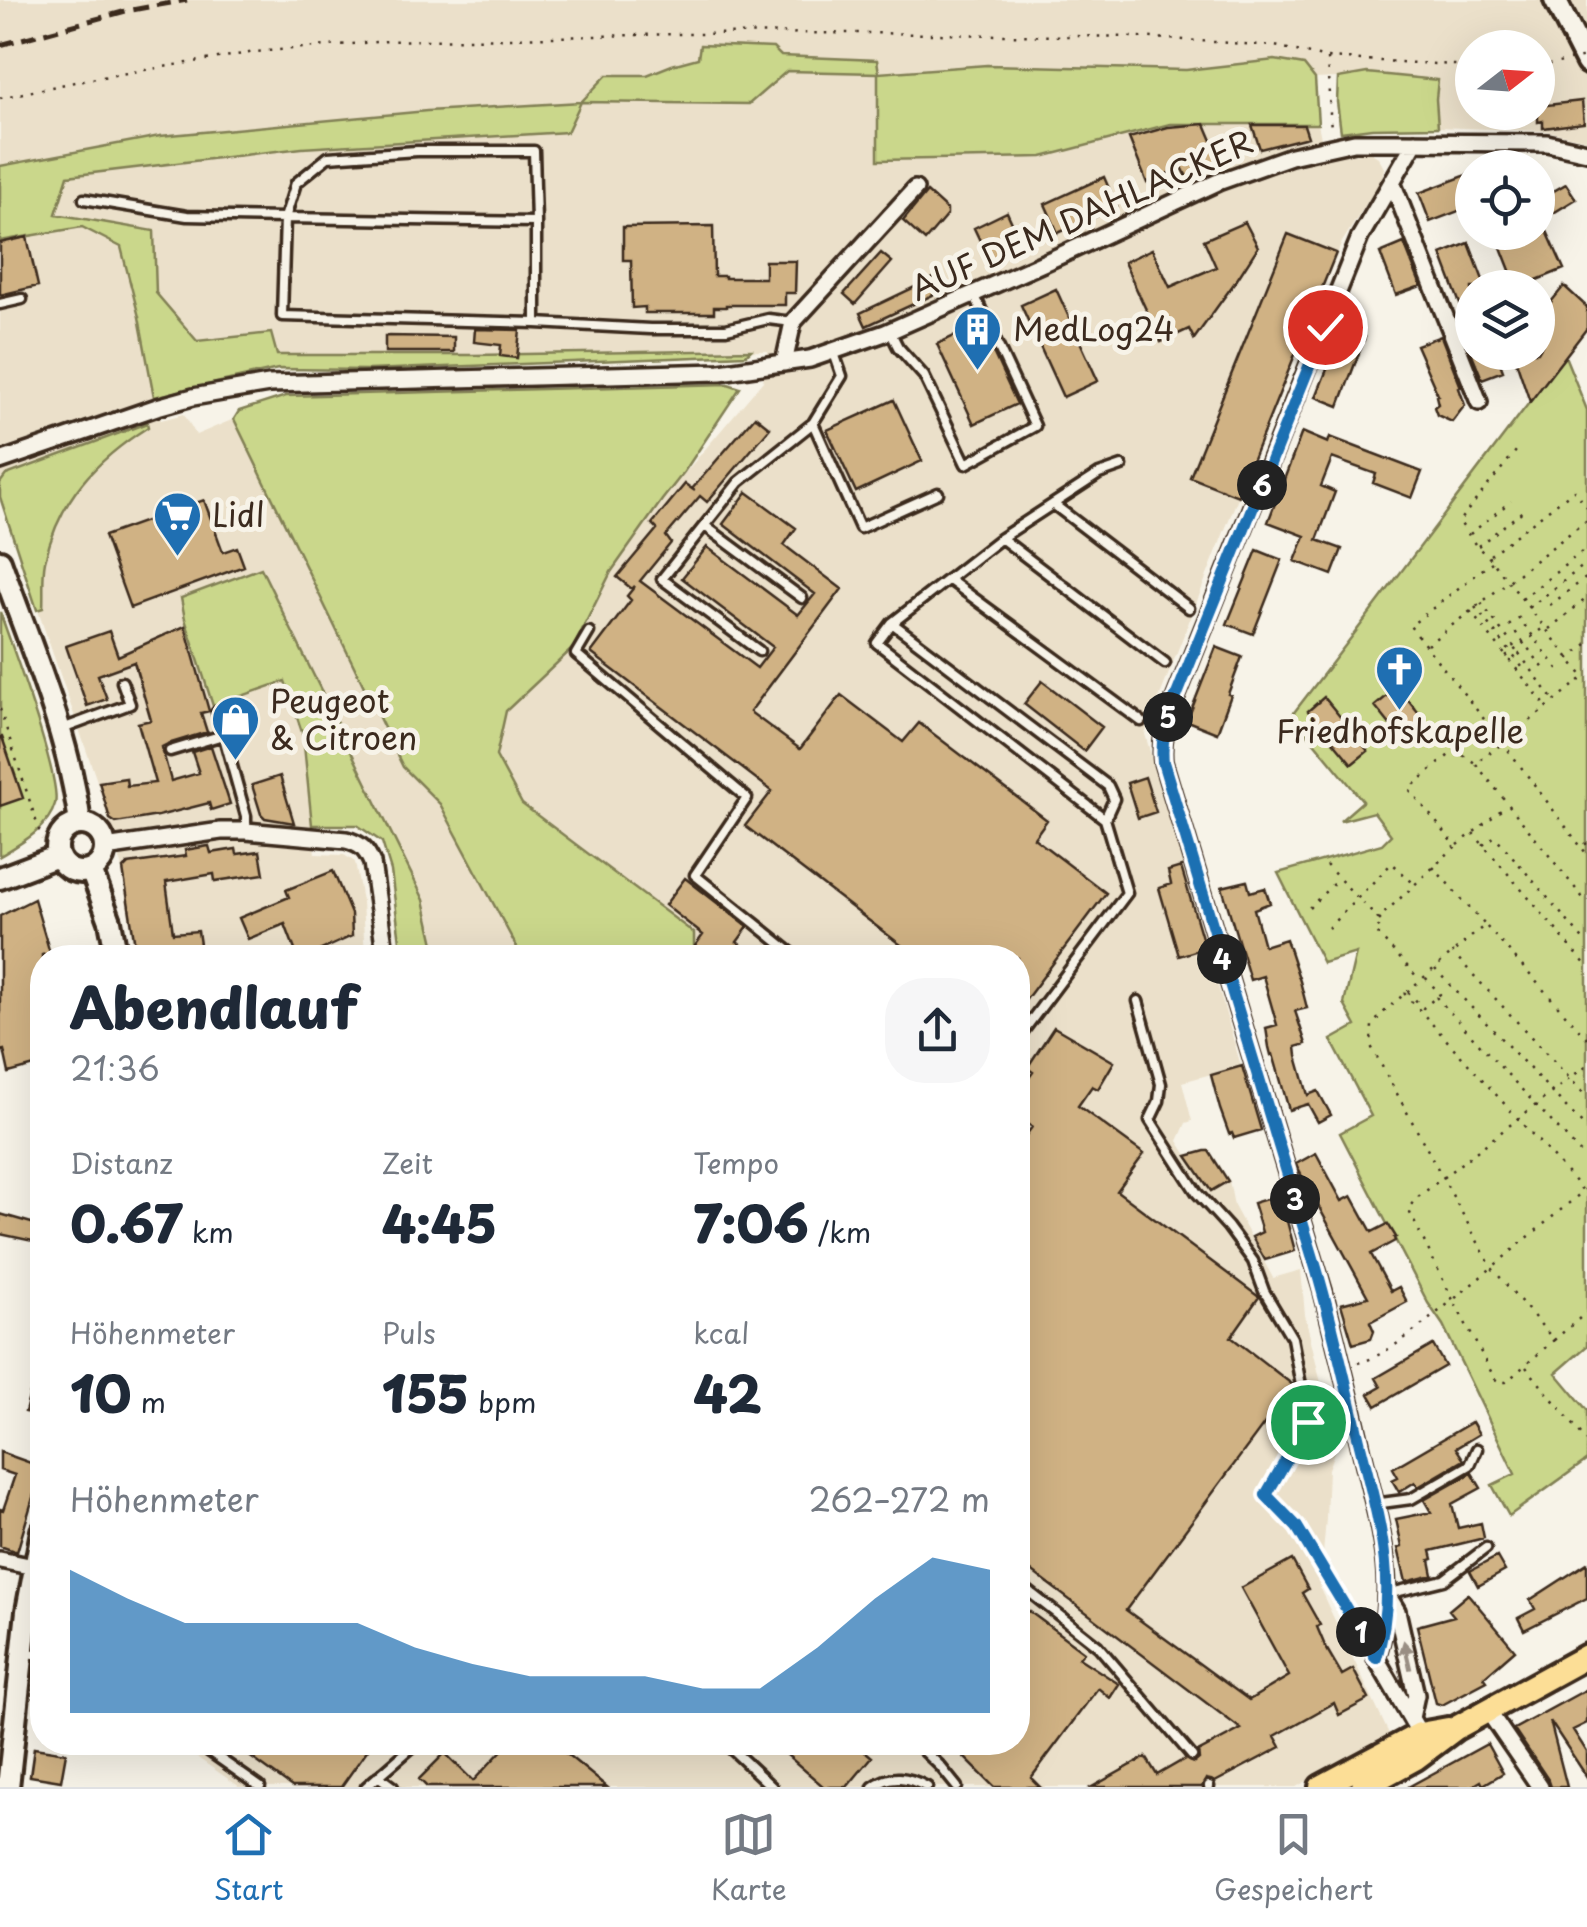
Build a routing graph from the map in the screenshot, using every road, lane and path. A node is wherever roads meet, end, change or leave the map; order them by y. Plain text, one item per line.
1 (1555, 0) edge
2 (1327, 58) junction
3 (1581, 60) edge
4 (1455, 65) edge
5 (1555, 65) edge
6 (0, 98) edge
7 (1416, 142) junction
8 (1332, 146) junction
9 (1587, 152) edge
10 (1392, 182) junction
11 (915, 188) dead end
12 (84, 199) dead end
13 (285, 218) junction
14 (536, 222) junction
15 (974, 294) junction
16 (22, 299) dead end
17 (0, 304) edge
18 (793, 322) junction
19 (536, 323) junction
20 (890, 331) junction
21 (834, 353) junction
22 (784, 363) junction
23 (1479, 402) dead end
24 (812, 423) junction
25 (1516, 451) dead end
26 (0, 461) edge
27 (1122, 466) dead end
28 (938, 494) dead end
29 (1511, 502) dead end
30 (1054, 504) junction
31 (1587, 508) edge
32 (1524, 510) dead end
33 (1587, 520) edge
34 (704, 526) junction
35 (1468, 535) junction
36 (1001, 538) junction
37 (1477, 547) junction
38 (1587, 548) edge
39 (1488, 556) junction
40 (0, 561) edge
41 (1492, 562) junction
42 (1587, 563) edge
43 (1587, 577) edge
44 (948, 578) junction
45 (1508, 582) junction
46 (802, 598) dead end
47 (1587, 598) edge
48 (1522, 599) junction
49 (1480, 603) junction
50 (1550, 605) dead end
51 (1475, 607) junction
52 (1188, 608) dead end
53 (1529, 608) junction
54 (1470, 612) junction
55 (1518, 617) dead end
56 (892, 622) junction
57 (1509, 624) dead end
58 (1546, 629) junction
59 (589, 632) dead end
60 (1533, 636) junction
61 (1524, 643) junction
62 (1587, 644) edge
63 (1426, 646) junction
64 (759, 651) dead end
65 (1514, 651) junction
66 (1506, 657) junction
67 (1569, 658) junction
68 (1165, 663) dead end
69 (1545, 670) dead end
70 (1526, 672) dead end
71 (1563, 675) dead end
72 (1586, 678) edge
73 (122, 682) dead end
74 (1555, 701) junction
75 (1547, 708) junction
76 (0, 709) edge
77 (217, 712) dead end
78 (1141, 721) dead end
79 (58, 730) junction
80 (223, 735) junction
81 (1503, 743) junction
82 (170, 751) dead end
83 (1474, 763) junction
84 (1507, 805) junction
85 (1105, 819) junction
86 (80, 824) junction
87 (246, 831) junction
88 (1473, 833) junction
89 (1587, 843) edge
90 (1484, 845) junction
91 (1456, 846) junction
92 (1581, 847) junction
93 (106, 848) junction
94 (1587, 854) edge
95 (54, 858) junction
96 (1326, 865) dead end
97 (1432, 866) junction
98 (91, 870) junction
99 (0, 878) edge
100 (1339, 878) junction
101 (1414, 884) junction
102 (1358, 898) junction
103 (1587, 902) edge
104 (1309, 908) dead end
105 (1378, 919) junction
106 (1485, 925) junction
107 (1328, 928) dead end
108 (1587, 944) edge
109 (114, 945) edge
110 (384, 945) edge
111 (782, 945) edge
112 (1452, 952) junction
113 (1587, 966) edge
114 (1434, 968) junction
115 (1422, 978) junction
116 (1405, 992) junction
117 (1436, 997) junction
118 (1138, 1001) dead end
119 (1030, 1022) edge
120 (1587, 1038) edge
121 (1587, 1065) edge
122 (1570, 1079) junction
123 (1553, 1092) junction
124 (1587, 1097) edge
125 (1537, 1106) junction
126 (1519, 1120) junction
127 (1587, 1129) edge
128 (1587, 1160) edge
129 (1443, 1178) junction
130 (1586, 1191) edge
131 (1492, 1268) junction
132 (1454, 1300) junction
133 (1587, 1312) edge
134 (1554, 1340) junction
135 (1525, 1366) junction
136 (1342, 1367) junction
137 (1587, 1441) edge
138 (1477, 1449) dead end
139 (1374, 1504) junction
140 (1486, 1548) dead end
141 (0, 1560) edge
142 (30, 1566) edge
143 (1030, 1592) edge
144 (1387, 1594) junction
145 (1587, 1656) edge
146 (1376, 1658) junction
147 (30, 1665) edge
148 (1488, 1710) junction
149 (1415, 1726) junction
150 (1456, 1728) junction
151 (214, 1755) edge
152 (403, 1755) edge
153 (738, 1755) edge
154 (929, 1755) edge
155 (1192, 1756) dead end
156 (1384, 1775) junction
157 (378, 1776) junction
158 (8, 1787) edge
159 (260, 1787) edge
160 (366, 1787) edge
161 (393, 1787) edge
162 (772, 1787) edge
163 (873, 1787) edge
164 (927, 1787) edge
165 (957, 1787) edge
166 (1321, 1787) edge
167 (1363, 1787) edge
168 (1540, 1787) edge

1 - 3 street
2 - 4 path
2 - 6 path
2 - 8 path
3 - 5 path
7 - 8 street, AUF DEM DAHLACKER
7 - 9 street, AUF DEM DAHLACKER
7 - 10 street
8 - 15 street, AUF DEM DAHLACKER
10 - 23 street
10 - 136 street
11 - 18 street
12 - 13 lane
13 - 14 lane
13 - 14 lane
13 - 19 lane
14 - 19 lane
15 - 20 street, AUF DEM DAHLACKER
15 - 20 lane
16 - 17 lane
18 - 19 lane
18 - 22 street
20 - 21 street, AUF DEM DAHLACKER
21 - 22 street, AUF DEM DAHLACKER
21 - 24 lane
22 - 26 street, AUF DEM DAHLACKER
24 - 28 lane
24 - 34 lane
25 - 35 path
27 - 30 lane
29 - 35 path
30 - 36 lane
30 - 52 lane
31 - 39 path
32 - 37 path
33 - 45 path
34 - 46 lane
34 - 64 lane
35 - 37 path
36 - 44 lane
36 - 68 lane
37 - 39 path
38 - 48 path
39 - 41 path
40 - 79 street
41 - 45 path
41 - 63 path
42 - 53 path
43 - 50 path
44 - 56 lane
44 - 78 lane
45 - 48 path
45 - 49 path
47 - 58 path
48 - 53 path
49 - 51 path
49 - 65 path
51 - 54 path
51 - 65 path
53 - 58 path
54 - 63 path
54 - 66 path
55 - 60 path
56 - 85 lane
56 - 85 lane
57 - 61 path
58 - 60 path
58 - 67 path
59 - 111 lane
60 - 61 path
60 - 71 path
61 - 65 path
61 - 69 path
62 - 67 path
63 - 81 path
65 - 66 path
65 - 70 path
65 - 74 path
66 - 75 path
67 - 72 path
72 - 74 path
73 - 79 lane
74 - 75 path
75 - 81 path
76 - 95 path
77 - 80 lane
79 - 86 street
80 - 82 lane
80 - 87 lane
81 - 83 path
81 - 92 path
83 - 84 path
83 - 91 path
84 - 88 path
84 - 103 path
85 - 119 lane
86 - 93 street
86 - 95 street
87 - 93 street
87 - 110 street
88 - 90 path
88 - 91 path
89 - 92 path
90 - 108 path
90 - 113 path
91 - 97 path
92 - 94 path
93 - 98 street
95 - 98 street
95 - 99 street
96 - 100 path
97 - 101 path
97 - 106 path
98 - 109 street
100 - 102 path
100 - 104 path
101 - 102 path
101 - 105 path
102 - 105 path
102 - 107 path
105 - 115 path
106 - 112 path
106 - 120 path
112 - 114 path
112 - 122 path
114 - 115 path
114 - 123 path
115 - 116 path
115 - 117 path
116 - 117 path
116 - 126 path
116 - 129 path
117 - 125 path
118 - 146 lane
121 - 122 path
122 - 123 path
122 - 124 path
123 - 125 path
123 - 127 path
125 - 126 path
125 - 128 path
126 - 129 path
126 - 130 path
129 - 131 path
129 - 132 path
130 - 131 path
131 - 132 path
131 - 134 path
132 - 135 path
132 - 136 path
133 - 134 path
134 - 135 path
135 - 137 path
136 - 139 street
138 - 139 lane
139 - 144 street
140 - 144 lane
141 - 142 street
143 - 155 lane
144 - 146 street
149 -> 144 street
145 - 148 main road
146 - 149 street
147 - 158 street
148 - 150 main road
148 - 168 street
149 - 150 main road
149 - 156 main road
149 - 166 main road
150 - 156 main road
151 - 159 lane
152 - 157 lane
153 - 162 lane
154 - 165 lane
156 - 167 main road
157 - 160 lane
157 - 161 lane
163 - 164 lane

